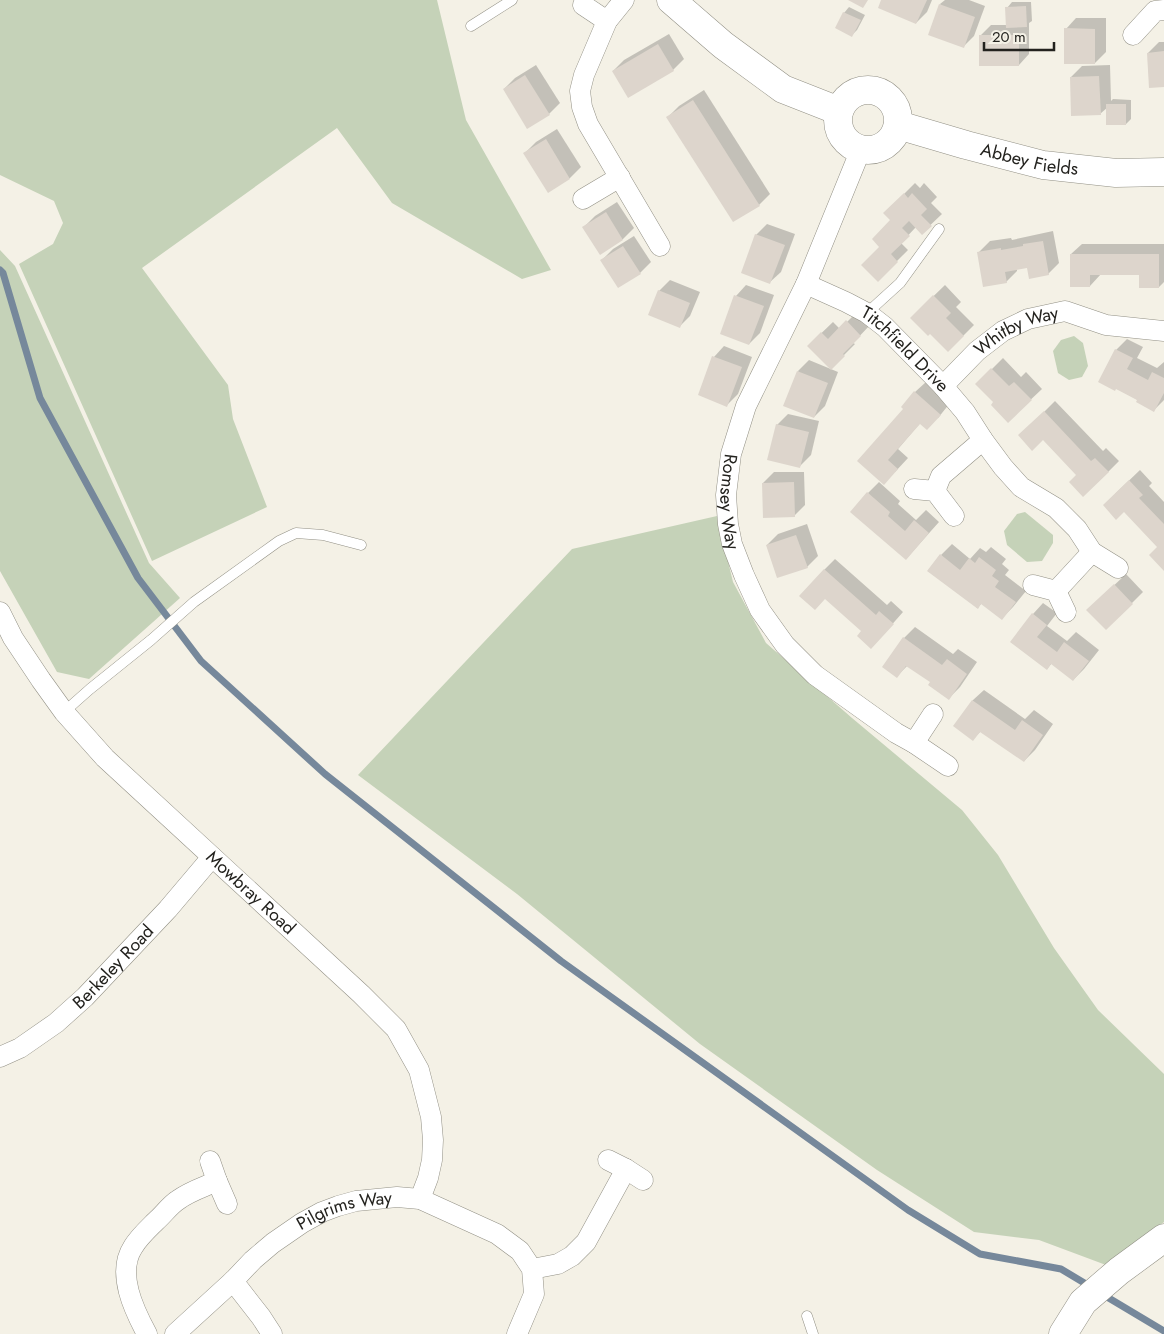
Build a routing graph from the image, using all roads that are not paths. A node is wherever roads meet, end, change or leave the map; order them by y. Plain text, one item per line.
1 (512, 0) edge
2 (624, 0) edge
3 (671, 0) edge
4 (582, 2) edge
5 (1155, 7) edge
6 (607, 21) junction
7 (471, 26) dead end
8 (1133, 35) dead end
9 (840, 111) junction
10 (898, 125) junction
11 (860, 149) junction
12 (1164, 172) edge
13 (620, 177) junction
14 (583, 199) dead end
15 (940, 229) dead end
16 (660, 246) dead end
17 (806, 284) junction
18 (867, 313) junction
19 (1164, 331) edge
20 (943, 386) junction
21 (982, 440) junction
22 (914, 489) dead end
23 (935, 491) junction
24 (954, 516) dead end
25 (361, 545) dead end
26 (1092, 552) junction
27 (1118, 568) dead end
28 (1034, 585) dead end
29 (1056, 591) junction
30 (0, 612) edge
31 (1066, 612) dead end
32 (64, 712) junction
33 (933, 714) dead end
34 (914, 743) junction
35 (948, 766) dead end
36 (212, 857) junction
37 (0, 1057) edge
38 (608, 1160) dead end
39 (210, 1161) dead end
40 (626, 1169) junction
41 (643, 1180) dead end
42 (217, 1181) junction
43 (420, 1199) junction
44 (227, 1204) dead end
45 (1164, 1238) edge
46 (532, 1269) junction
47 (233, 1281) junction
48 (807, 1316) dead end
49 (147, 1334) edge
50 (175, 1334) edge
51 (272, 1334) edge
52 (518, 1334) edge
53 (813, 1334) edge
54 (1063, 1334) edge

1 - 7 lane
2 - 6 street
3 - 9 street
4 - 6 street
5 - 8 street
6 - 13 street
9 - 10 street
9 - 11 street
10 - 11 street
10 - 12 street, Abbey Fields
11 - 17 street, Romsey Way
13 - 14 street
13 - 16 street
15 - 18 lane
17 - 18 street, Titchfield Drive
17 - 34 street, Romsey Way
18 - 20 street, Titchfield Drive
19 - 20 street, Whitby Way
20 - 21 street, Titchfield Drive
21 - 23 street
21 - 26 street, Titchfield Drive
22 - 23 street
23 - 24 street
25 - 32 lane
26 - 27 street, Titchfield Drive
26 - 29 street
28 - 29 street
29 - 31 street
30 - 32 street, Mowbray Road
32 - 36 street, Mowbray Road
33 - 34 street
34 - 35 street, Romsey Way
36 - 37 street, Berkeley Road
36 - 43 street, Mowbray Road
38 - 40 street
39 - 42 street
40 - 41 street
40 - 46 street
42 - 44 street
42 - 49 street
43 - 46 street, Pilgrims Way
43 - 47 street, Pilgrims Way
45 - 54 street
46 - 52 street
47 - 50 street, Pilgrims Way
47 - 51 street
48 - 53 lane

